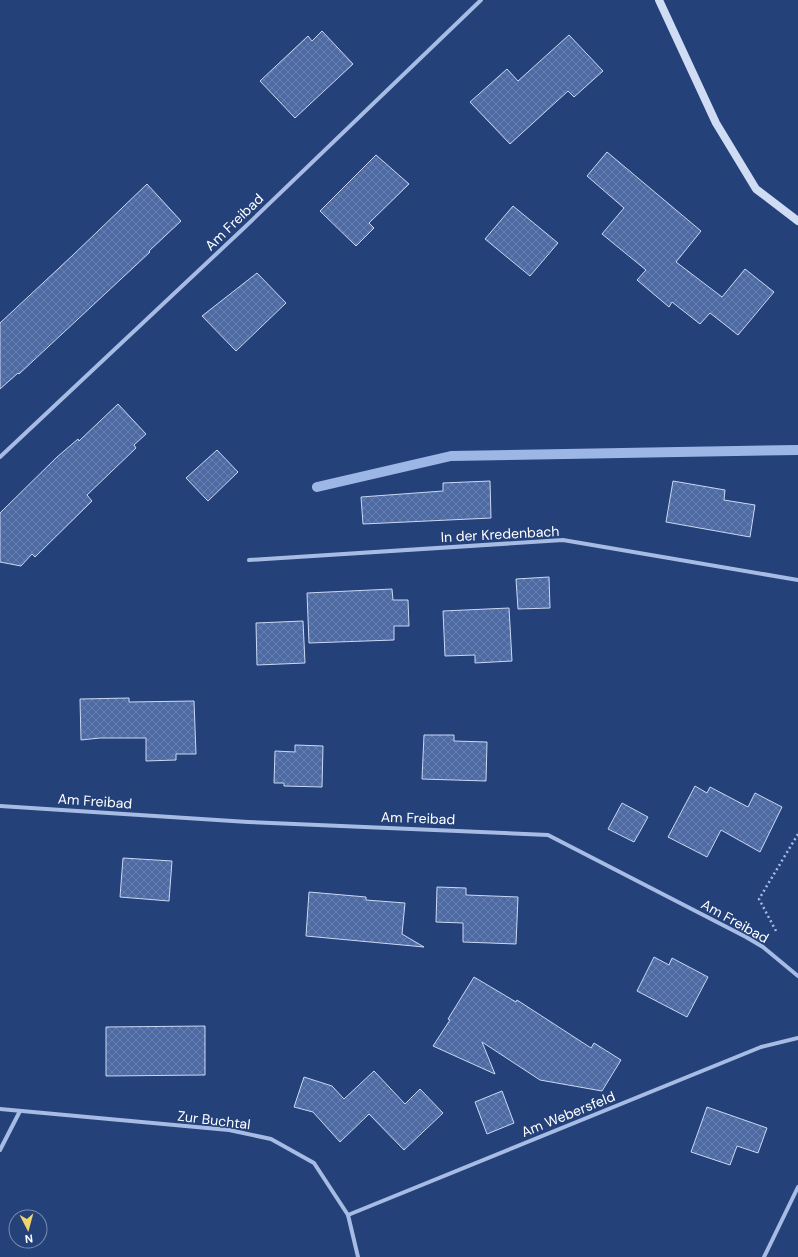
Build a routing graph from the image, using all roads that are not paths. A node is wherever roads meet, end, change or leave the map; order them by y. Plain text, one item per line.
1 (481, 0) edge
2 (659, 0) edge
3 (798, 221) edge
4 (0, 457) edge
5 (249, 560) dead end
6 (798, 580) edge
7 (0, 806) edge
8 (798, 976) edge
9 (798, 1038) edge
10 (0, 1109) edge
11 (20, 1111) junction
12 (0, 1150) edge
13 (798, 1186) edge
14 (348, 1215) junction
15 (358, 1257) edge
16 (764, 1257) edge

1 - 4 street, Am Freibad
2 - 3 main road
5 - 6 street, In der Kredenbach
7 - 8 street, Am Freibad
9 - 14 street, Am Webersfeld
10 - 11 street, Zur Buchtal
11 - 12 street
11 - 14 street, Zur Buchtal
13 - 16 street
14 - 15 street, Zur Buchtal

